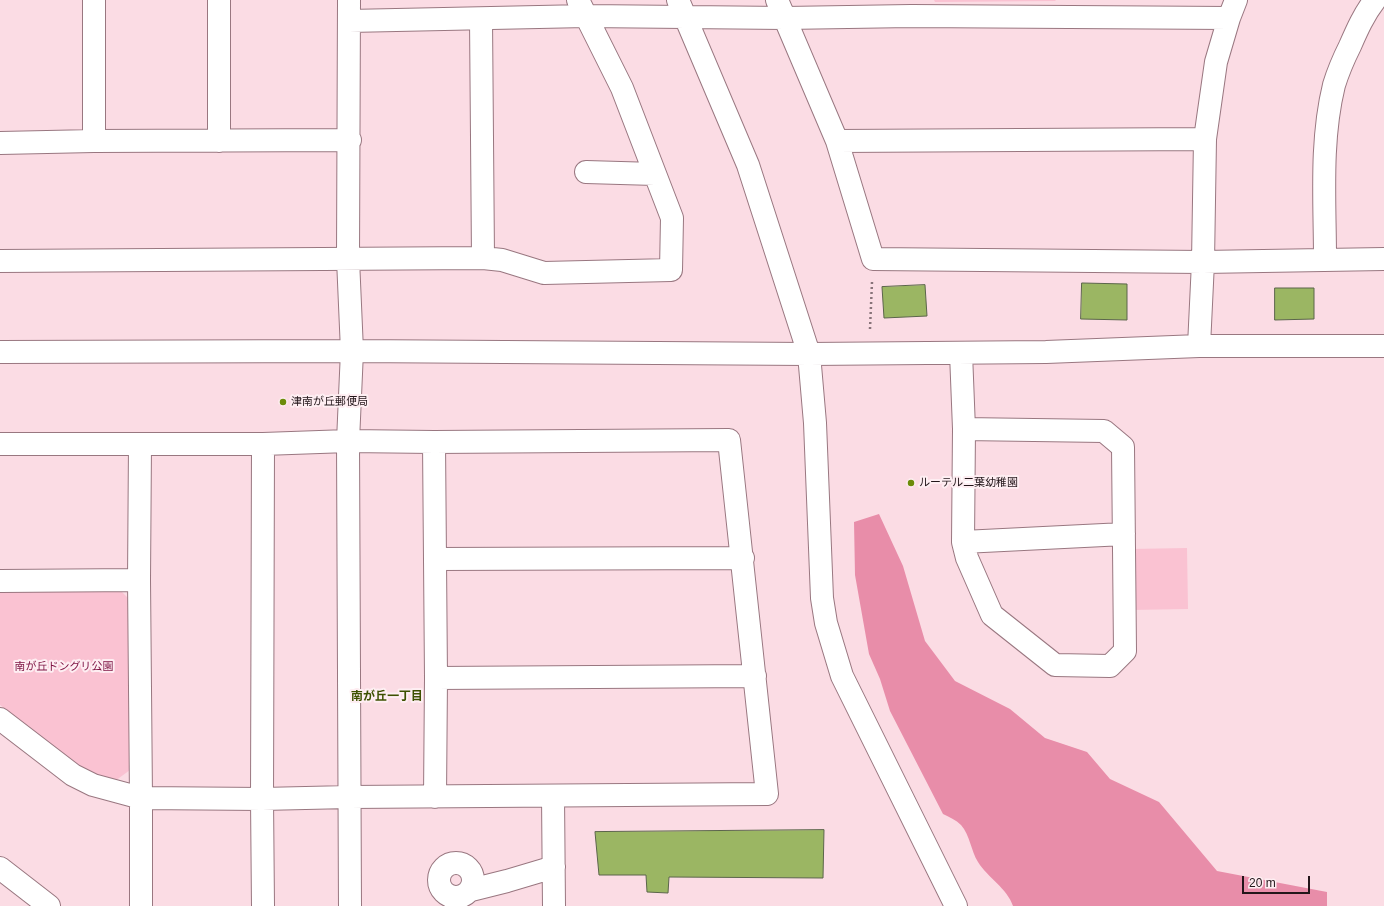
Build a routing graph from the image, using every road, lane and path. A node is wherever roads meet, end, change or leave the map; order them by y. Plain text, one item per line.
1 (94, 0) edge
2 (219, 0) edge
3 (1375, 0) edge
4 (582, 8) edge
5 (912, 8) edge
6 (1077, 8) edge
7 (682, 9) edge
8 (781, 9) edge
9 (1232, 9) edge
10 (349, 10) edge
11 (481, 19) junction
12 (1205, 139) junction
13 (350, 140) junction
14 (94, 141) junction
15 (219, 141) junction
16 (837, 141) junction
17 (0, 143) edge
18 (586, 172) dead end
19 (655, 174) junction
20 (483, 258) junction
21 (348, 259) junction
22 (873, 259) junction
23 (1325, 259) junction
24 (1384, 259) edge
25 (0, 261) edge
26 (1203, 262) junction
27 (870, 329) dead end
28 (1199, 346) junction
29 (1384, 346) edge
30 (352, 351) junction
31 (0, 352) edge
32 (961, 353) junction
33 (808, 354) junction
34 (964, 429) junction
35 (348, 441) junction
36 (434, 442) junction
37 (0, 444) edge
38 (140, 444) junction
39 (263, 444) junction
40 (1124, 534) junction
41 (963, 542) junction
42 (743, 558) junction
43 (435, 559) junction
44 (139, 580) junction
45 (0, 581) edge
46 (755, 676) junction
47 (436, 678) junction
48 (0, 719) edge
49 (554, 796) junction
50 (350, 797) junction
51 (435, 797) junction
52 (141, 798) junction
53 (262, 799) junction
54 (554, 867) junction
55 (0, 868) edge
56 (471, 890) dead end
57 (49, 906) edge
58 (141, 906) edge
59 (263, 906) edge
60 (350, 906) edge
61 (554, 906) edge
62 (956, 906) edge

1 - 14 street
2 - 15 street
3 - 23 street
4 - 7 street
4 - 11 street
4 - 19 street
5 - 6 street
5 - 8 street
6 - 9 street
7 - 8 street
7 - 33 street
8 - 16 street
9 - 12 street
10 - 11 street
10 - 13 street
11 - 20 street
12 - 16 street
12 - 26 street
13 - 15 street
13 - 21 street
14 - 15 street
14 - 17 street
16 - 22 street
18 - 19 street
19 - 20 street
20 - 21 street
21 - 25 street
21 - 30 street
22 - 26 street
22 - 27 path
23 - 24 street
23 - 26 street
26 - 28 street
28 - 29 street
28 - 32 street
30 - 31 street
30 - 33 street
30 - 35 street
32 - 33 street
32 - 34 street
33 - 62 street
34 - 40 street
34 - 41 street
35 - 36 street
35 - 39 street
35 - 50 street
36 - 42 street
36 - 43 street
37 - 38 street
38 - 39 street
38 - 44 street
39 - 53 street
40 - 41 street
40 - 41 street
42 - 43 street
42 - 46 street
43 - 47 street
44 - 45 street
44 - 52 street
46 - 47 street
46 - 49 street
47 - 51 street
48 - 52 street
49 - 51 street
49 - 54 street
50 - 51 street
50 - 53 street
50 - 60 street
52 - 53 street
52 - 58 street
53 - 59 street
54 - 56 street
54 - 61 street
55 - 57 street

